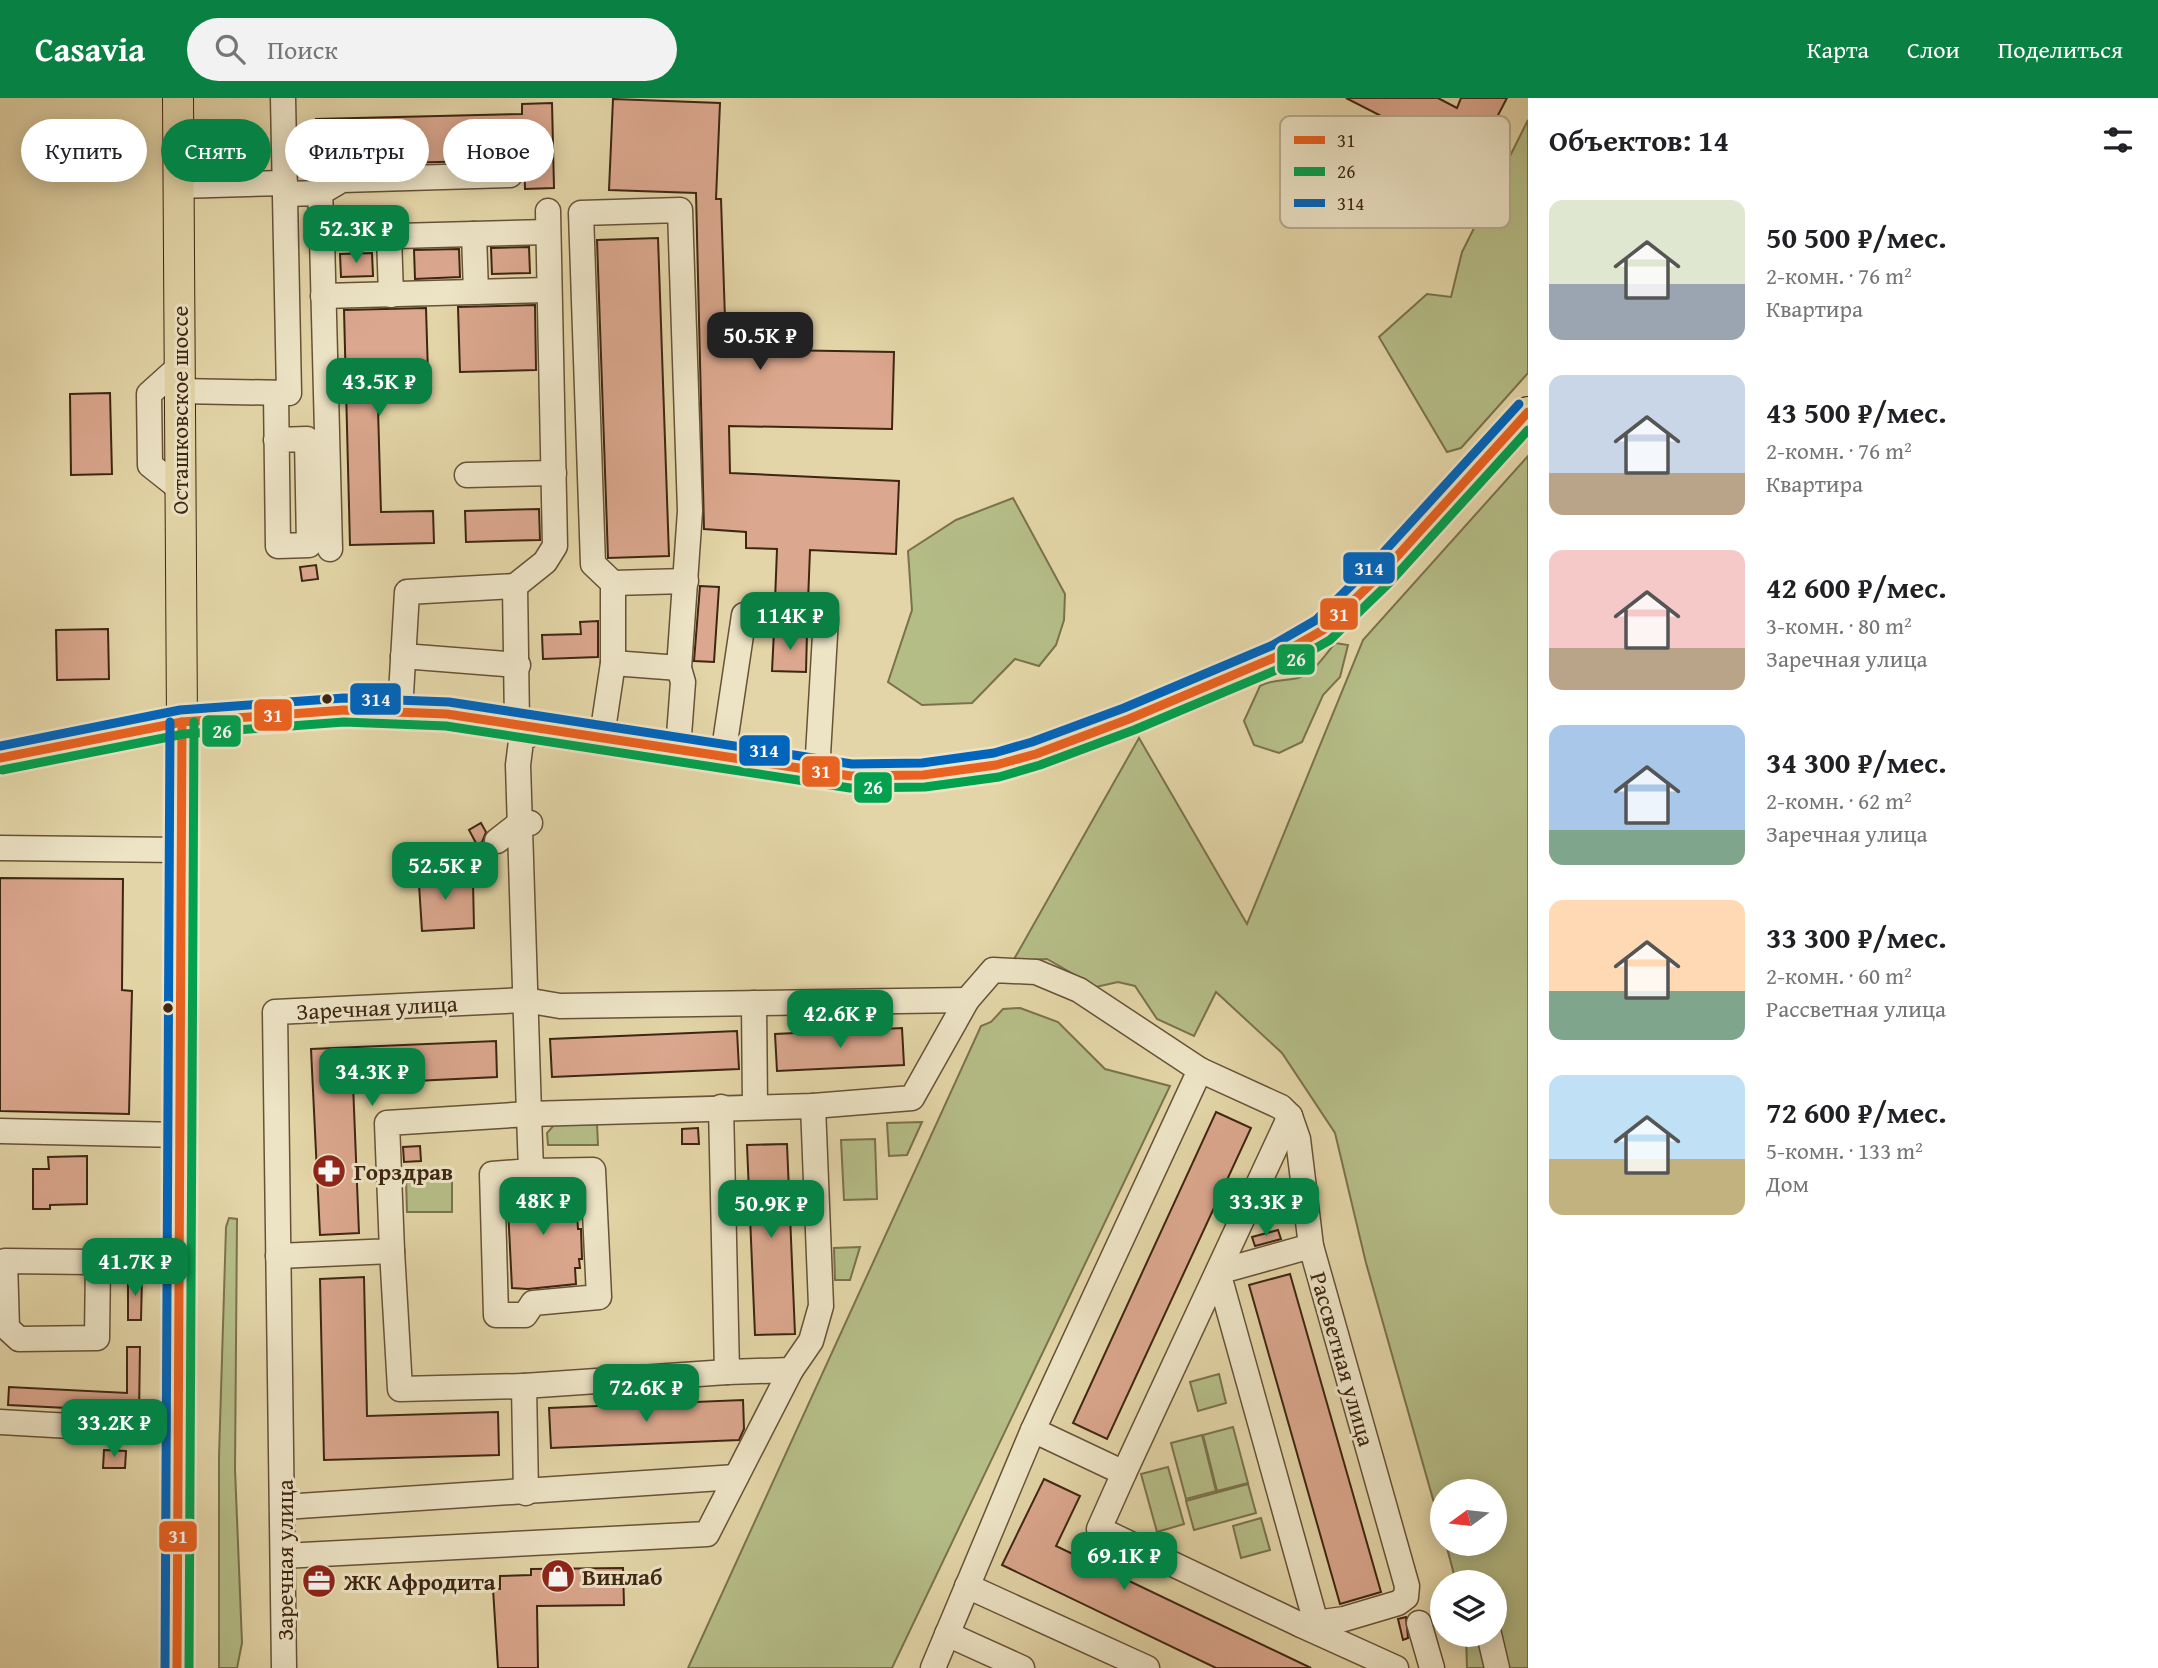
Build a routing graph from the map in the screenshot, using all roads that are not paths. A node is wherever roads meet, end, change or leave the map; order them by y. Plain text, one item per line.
1 (178, 98) edge
2 (283, 98) edge
3 (443, 177) edge
4 (178, 186) junction
5 (285, 188) junction
6 (320, 193) junction
7 (474, 234) junction
8 (389, 236) junction
9 (322, 238) junction
10 (550, 290) junction
11 (476, 292) junction
12 (391, 295) junction
13 (323, 296) junction
14 (179, 379) junction
15 (276, 393) junction
16 (1528, 412) edge
17 (276, 440) dead end
18 (554, 472) junction
19 (467, 475) dead end
20 (330, 549) dead end
21 (685, 581) junction
22 (613, 583) junction
23 (515, 586) junction
24 (403, 656) junction
25 (613, 663) junction
26 (518, 665) junction
27 (679, 668) junction
28 (400, 711) junction
29 (182, 722) junction
30 (519, 724) junction
31 (602, 736) junction
32 (678, 749) junction
33 (723, 756) junction
34 (0, 758) edge
35 (817, 772) junction
36 (525, 823) junction
37 (497, 841) dead end
38 (0, 848) edge
39 (181, 850) junction
40 (525, 1000) junction
41 (967, 1000) junction
42 (754, 1003) junction
43 (1200, 1070) junction
44 (813, 1106) junction
45 (721, 1107) junction
46 (755, 1107) junction
47 (529, 1114) junction
48 (1290, 1116) junction
49 (0, 1131) edge
50 (180, 1135) junction
51 (531, 1171) junction
52 (1311, 1245) junction
53 (392, 1251) junction
54 (278, 1256) junction
55 (98, 1262) junction
56 (179, 1263) junction
57 (1217, 1272) junction
58 (791, 1370) junction
59 (727, 1372) junction
60 (524, 1386) junction
61 (0, 1422) edge
62 (178, 1429) junction
63 (1032, 1430) junction
64 (1124, 1473) junction
65 (736, 1477) junction
66 (526, 1493) junction
67 (284, 1507) junction
68 (283, 1556) junction
69 (967, 1586) junction
70 (1419, 1623) dead end
71 (1309, 1624) junction
72 (947, 1634) junction
73 (1492, 1647) edge
74 (177, 1668) edge
75 (284, 1668) edge
76 (933, 1668) edge
77 (1022, 1668) edge
78 (1147, 1668) edge
79 (1396, 1668) edge
80 (1432, 1668) edge
81 (1497, 1668) edge

1 - 4 main road, Осташковское шоссе
2 - 5 street
3 - 6 street
4 - 5 street
4 - 14 main road, Осташковское шоссе
5 - 6 street
5 - 15 street
6 - 9 street
7 - 8 street
7 - 10 street
7 - 11 street
8 - 9 street
8 - 12 street
9 - 13 street
10 - 11 street
10 - 18 street
11 - 12 street
12 - 13 street
13 - 20 street
14 - 15 street
14 - 29 main road, Осташковское шоссе
15 - 17 street
16 - 35 main road
18 - 19 street
18 - 23 street
21 - 22 street
21 - 22 street
21 - 27 street
22 - 25 street
23 - 24 street
23 - 26 street
24 - 26 street
24 - 28 street
25 - 27 street
25 - 31 street
26 - 30 street
27 - 32 street
28 - 29 main road
28 - 30 main road
29 - 34 street
29 - 39 main road, Осташковское шоссе
30 - 31 main road
30 - 36 street
31 - 32 main road
32 - 33 main road
33 - 35 main road
33 - 35 street
36 - 37 street
36 - 40 street
38 - 39 street
39 - 50 main road, Осташковское шоссе
40 - 42 street, Заречная улица
40 - 47 street
40 - 54 street, Заречная улица
41 - 42 street, Заречная улица
41 - 43 street
41 - 44 street
42 - 46 street
43 - 48 street
43 - 63 street
44 - 46 street
44 - 58 street
45 - 46 street
45 - 47 street
45 - 59 street
47 - 51 street
47 - 53 street
48 - 52 street, Рассветная улица
48 - 57 street
49 - 50 street
50 - 56 main road, Осташковское шоссе
51 - 51 street
52 - 57 street
52 - 71 street, Рассветная улица
53 - 54 street
53 - 60 street
54 - 67 street, Заречная улица
55 - 55 street
55 - 56 street
56 - 62 main road, Осташковское шоссе
57 - 64 street
57 - 71 street
58 - 59 street
58 - 65 street
59 - 60 street
60 - 66 street
61 - 62 street
62 - 74 main road, Осташковское шоссе
63 - 64 street
63 - 69 street
64 - 71 street
65 - 66 street
65 - 68 street
66 - 67 street
67 - 68 street, Заречная улица
68 - 75 street, Заречная улица
69 - 72 street
69 - 78 street
70 - 80 street
71 - 79 street
72 - 76 street
72 - 77 street
73 - 81 street

